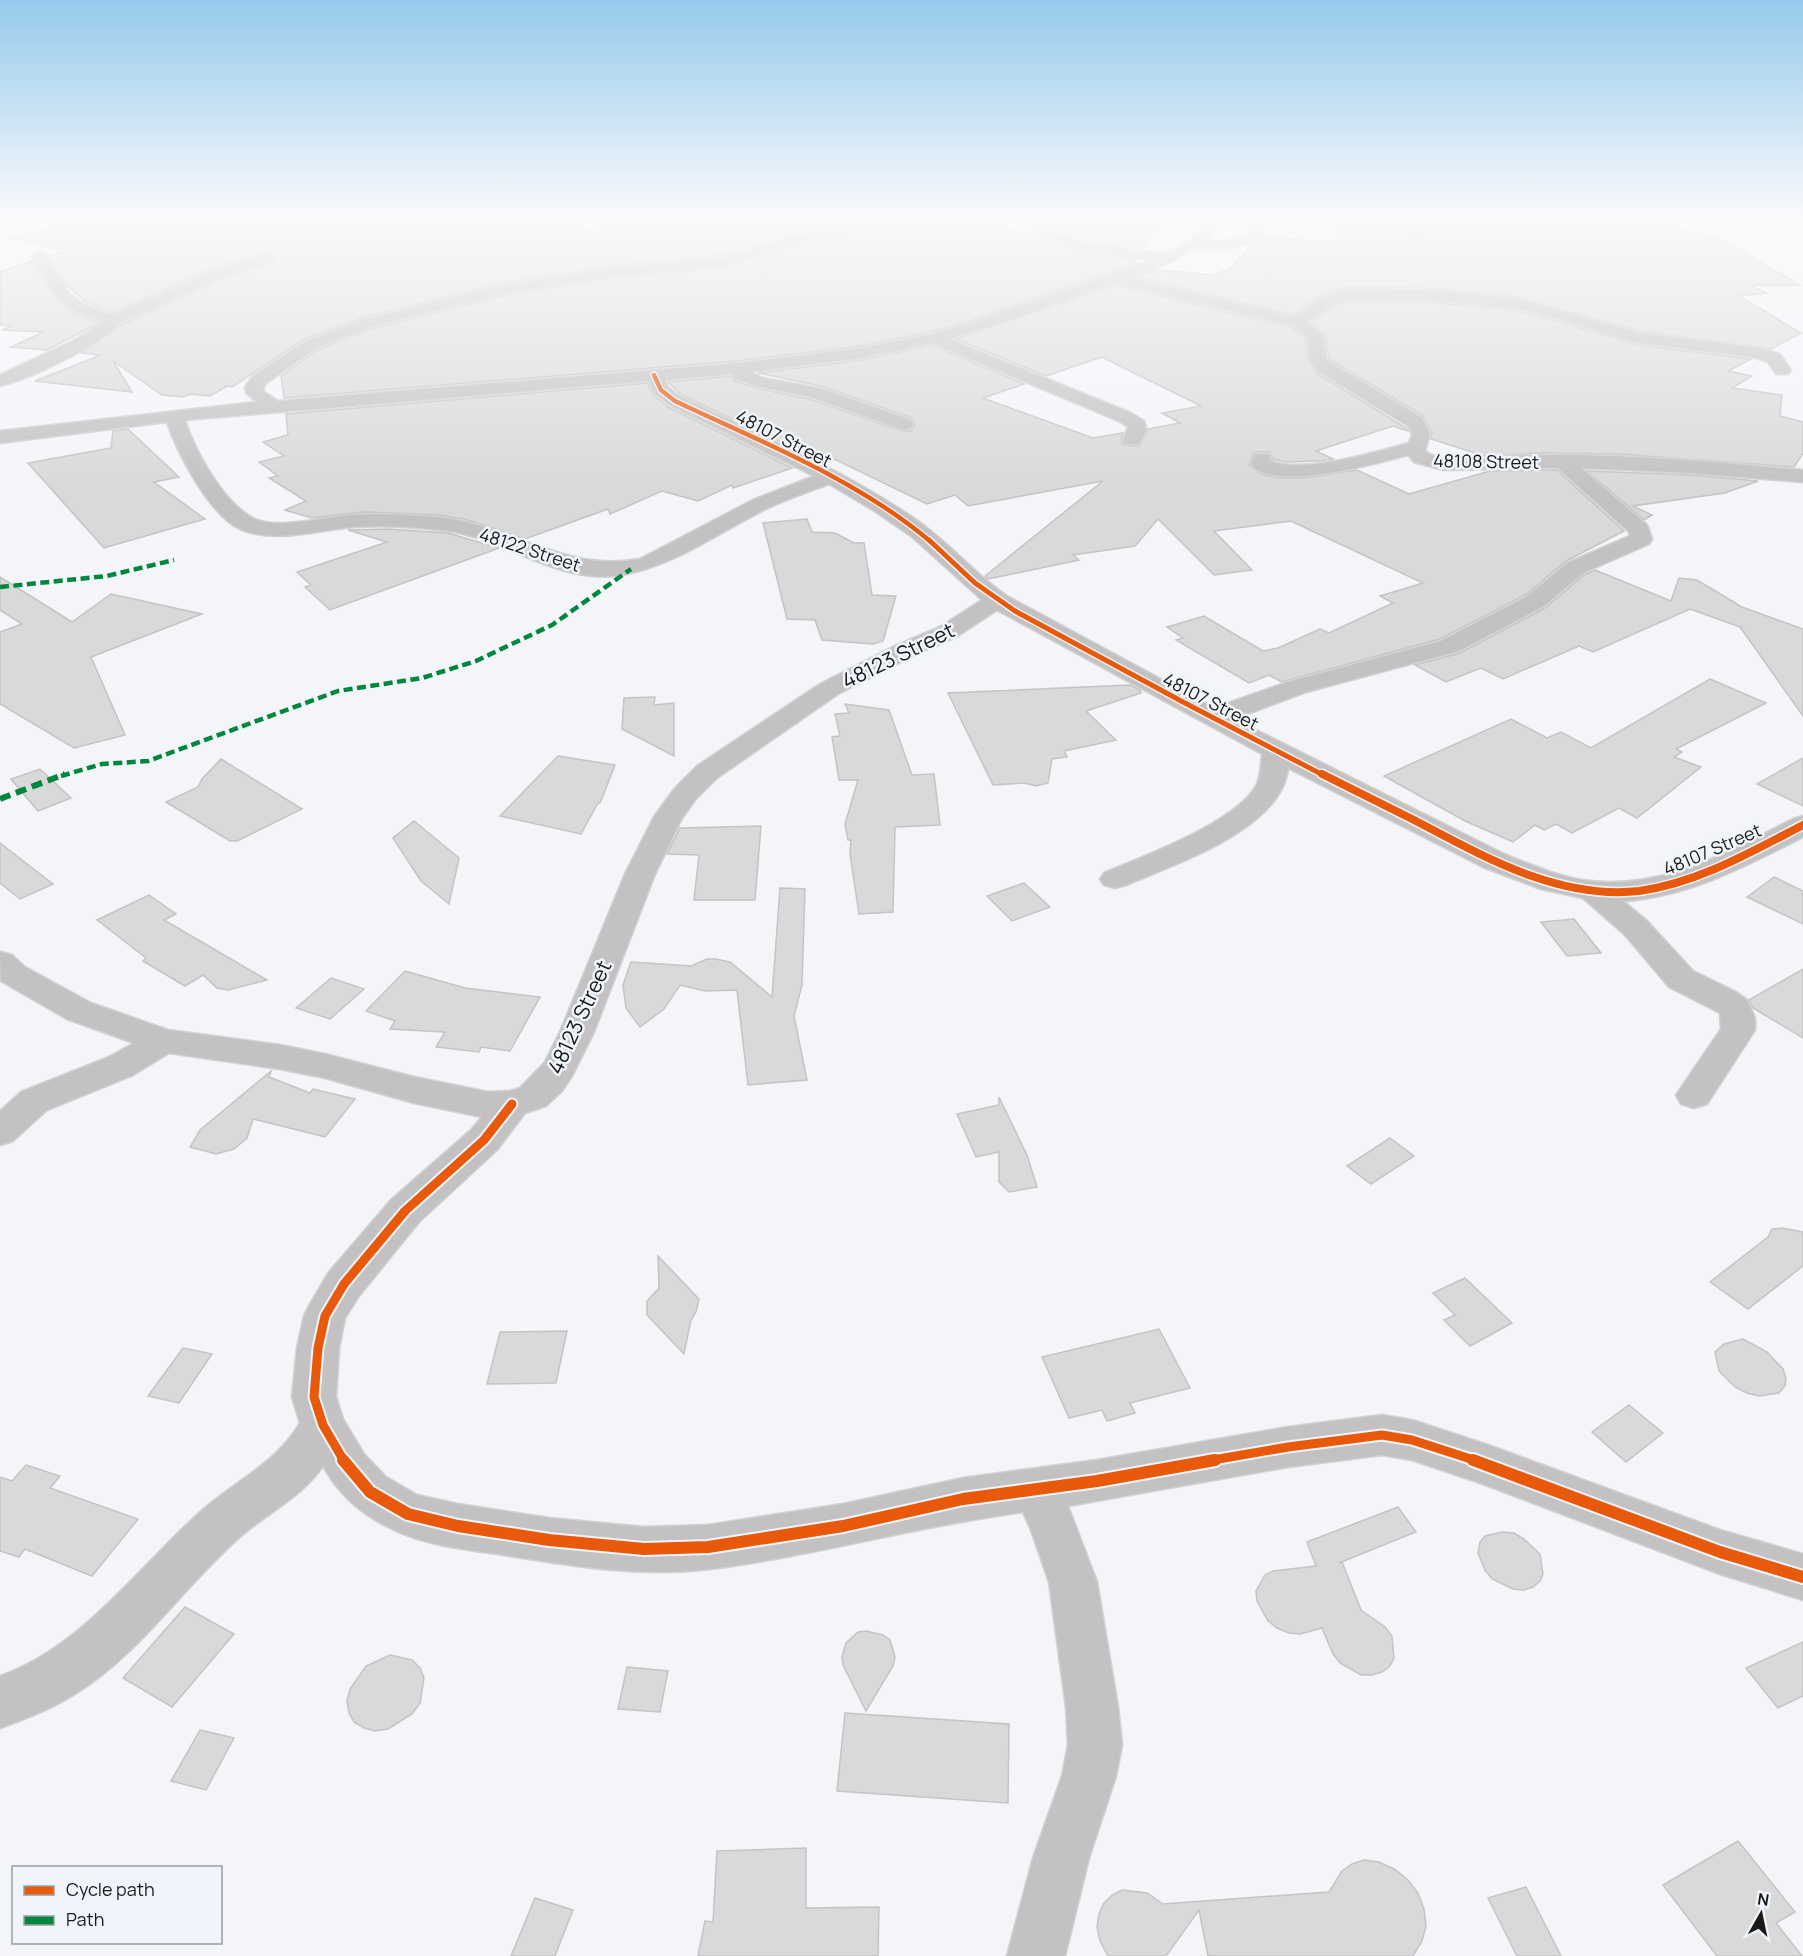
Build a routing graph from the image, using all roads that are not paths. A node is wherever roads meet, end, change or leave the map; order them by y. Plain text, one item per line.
1 (81, 308) edge
2 (140, 308) edge
3 (430, 308) edge
4 (1031, 308) edge
5 (1238, 308) edge
6 (1315, 308) edge
7 (1539, 308) edge
8 (114, 320) junction
9 (1297, 322) junction
10 (933, 338) junction
11 (739, 368) junction
12 (1782, 370) dead end
13 (654, 375) junction
14 (0, 381) edge
15 (274, 406) junction
16 (174, 416) junction
17 (904, 424) dead end
18 (0, 437) edge
19 (1132, 440) dead end
20 (1416, 447) junction
21 (1262, 458) dead end
22 (1563, 462) junction
23 (1803, 476) edge
24 (828, 477) junction
25 (997, 600) junction
26 (1212, 718) junction
27 (1276, 751) junction
28 (1803, 825) edge
29 (1115, 879) dead end
30 (1592, 890) junction
31 (0, 962) edge
32 (164, 1041) junction
33 (1694, 1095) dead end
34 (512, 1104) junction
35 (0, 1132) edge
36 (323, 1425) junction
37 (1035, 1490) junction
38 (1803, 1577) edge
39 (0, 1702) edge
40 (1036, 1956) edge

1 - 8 street
2 - 8 street
3 - 15 street
4 - 10 street
5 - 9 street
6 - 9 street
7 - 12 street
8 - 14 street
9 - 20 street, 48108 Street
10 - 11 street
10 - 19 street
11 - 13 street
11 - 17 street
13 - 15 street
13 - 24 street, 48107 Street
15 - 16 street
16 - 18 street
16 - 24 street, 48122 Street
20 - 21 street
20 - 22 street, 48108 Street
22 - 23 street, 48108 Street
22 - 26 street
24 - 25 street, 48107 Street
25 - 26 street, 48107 Street
25 - 34 street, 48123 Street
26 - 27 street, 48107 Street
27 - 29 street
27 - 30 street, 48107 Street
28 - 30 street, 48107 Street
30 - 33 street
31 - 32 street, 48123 Street
32 - 34 street, 48123 Street
32 - 35 street
34 - 36 street
36 - 37 street
36 - 39 street
37 - 38 street
37 - 40 street

